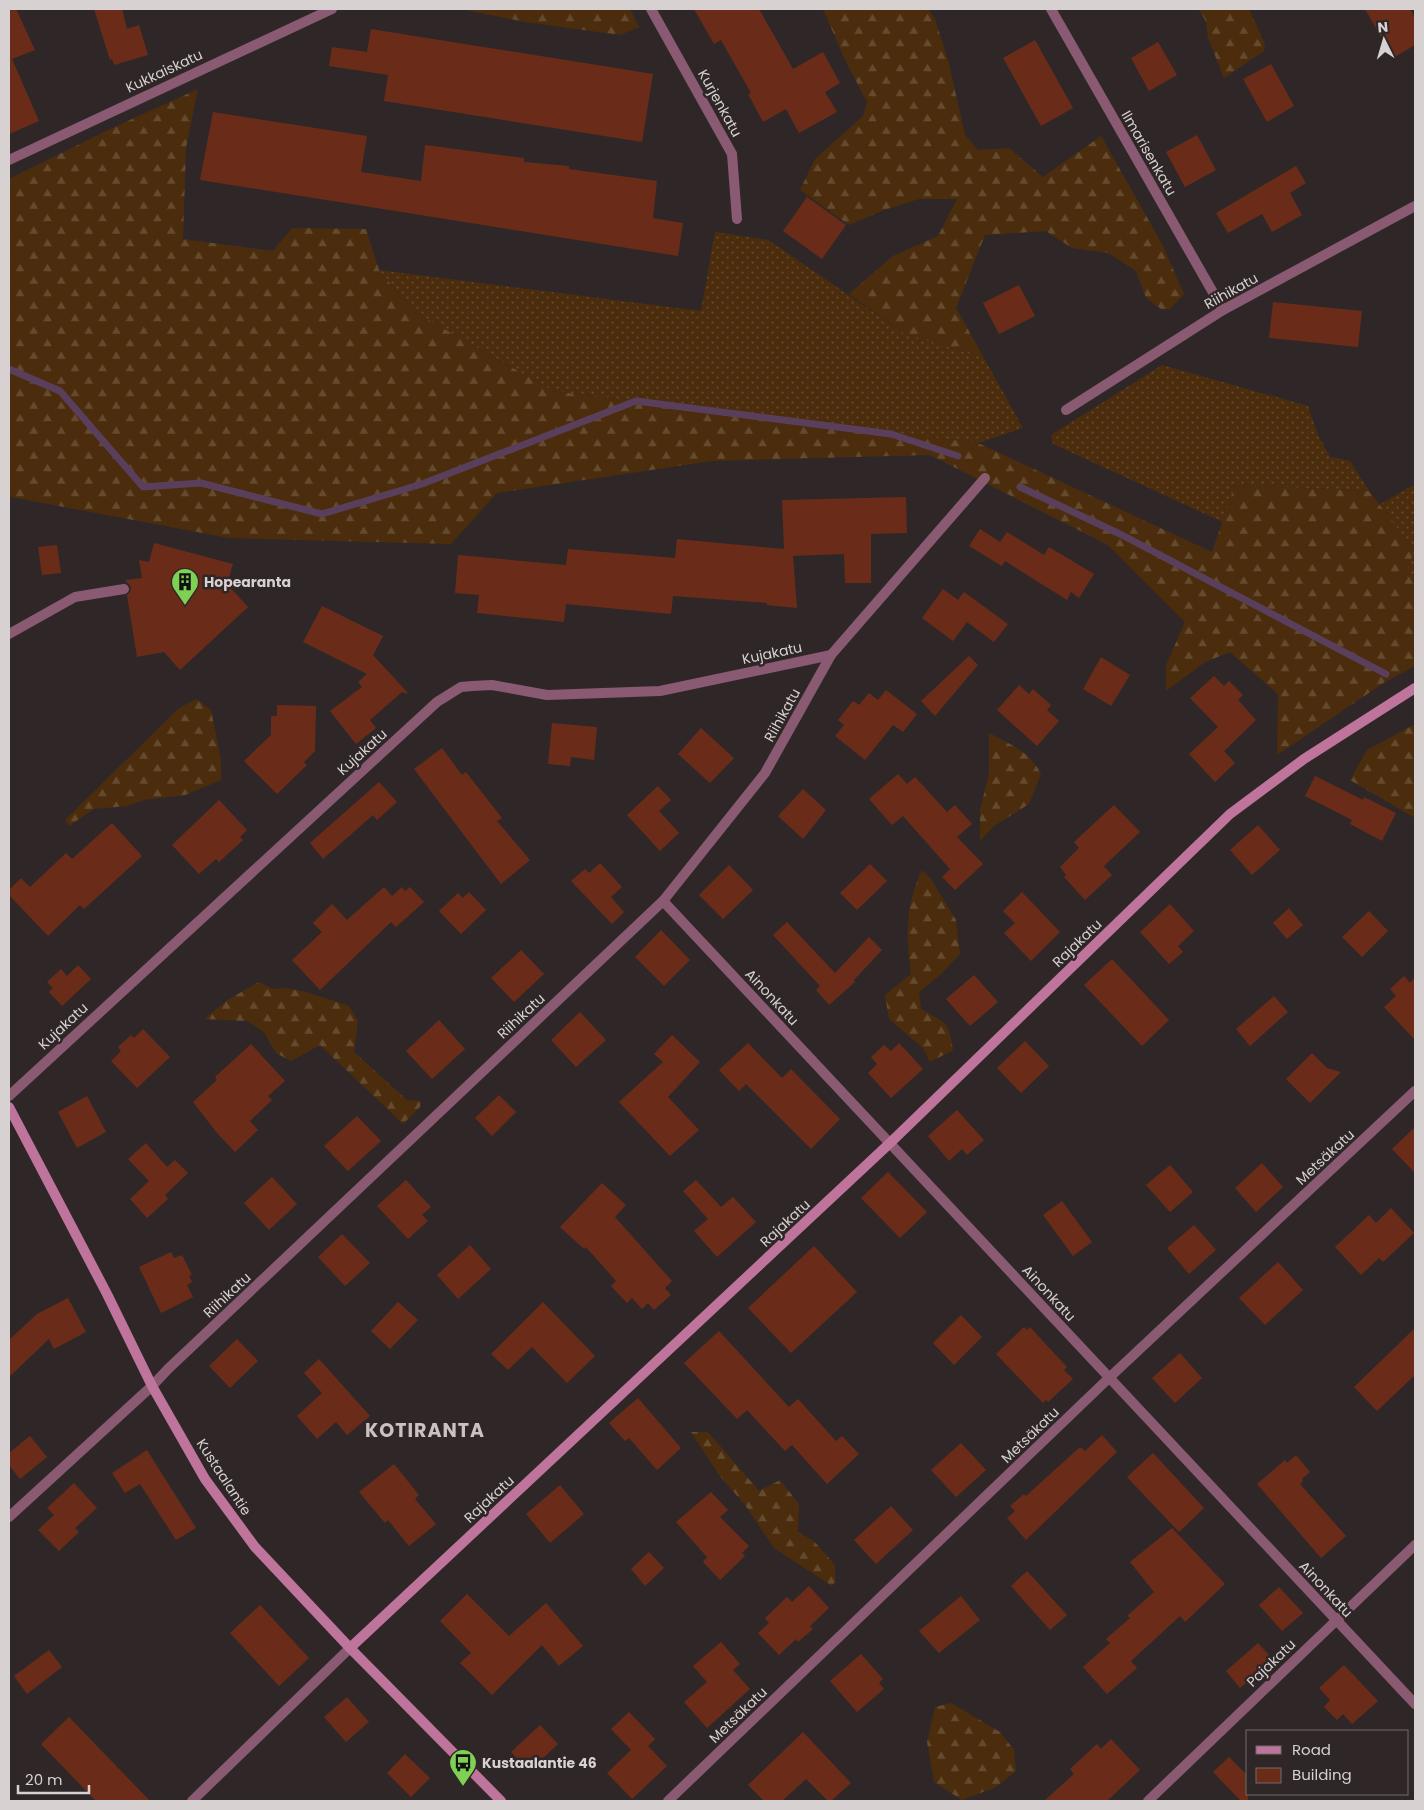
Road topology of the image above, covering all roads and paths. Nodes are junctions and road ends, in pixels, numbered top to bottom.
1 (332, 9) edge
2 (651, 9) edge
3 (1051, 9) edge
4 (9, 160) edge
5 (1415, 206) edge
6 (737, 219) dead end
7 (1223, 310) junction
8 (1066, 410) dead end
9 (985, 478) dead end
10 (124, 589) dead end
11 (9, 634) edge
12 (831, 655) junction
13 (1415, 688) edge
14 (663, 901) junction
15 (1415, 1092) edge
16 (9, 1096) edge
17 (9, 1107) edge
18 (890, 1143) junction
19 (1110, 1377) junction
20 (152, 1386) junction
21 (9, 1517) edge
22 (1415, 1545) edge
23 (1336, 1620) junction
24 (350, 1648) junction
25 (1415, 1704) edge
26 (192, 1801) edge
27 (501, 1801) edge
28 (668, 1801) edge
29 (1148, 1801) edge

1 - 4 street, Kukkaiskatu
2 - 6 street, Kurjenkatu
3 - 7 street, Ilmarisenkatu
5 - 7 street, Riihikatu
7 - 8 street, Riihikatu
9 - 12 street, Riihikatu
10 - 11 street
12 - 14 street, Riihikatu
12 - 16 street, Kujakatu
13 - 18 street, Rajakatu
14 - 18 street, Ainonkatu
14 - 20 street, Riihikatu
15 - 19 street, Metsäkatu
17 - 20 street, Kustaalantie
18 - 19 street, Ainonkatu
18 - 24 street, Rajakatu
19 - 23 street, Ainonkatu
19 - 28 street, Metsäkatu
20 - 21 street, Riihikatu
20 - 24 street, Kustaalantie
22 - 23 street, Pajakatu
23 - 25 street, Ainonkatu
23 - 29 street, Pajakatu
24 - 26 street, Rajakatu
24 - 27 street, Kustaalantie

